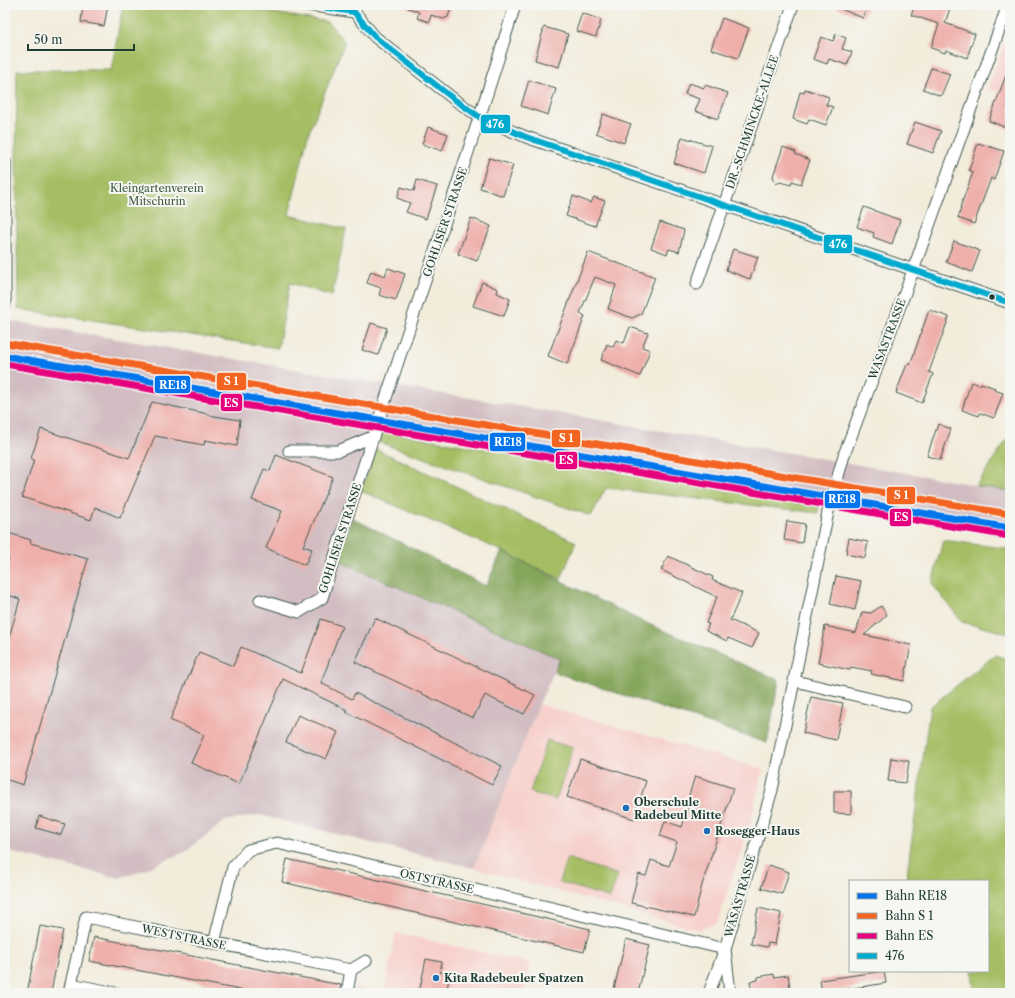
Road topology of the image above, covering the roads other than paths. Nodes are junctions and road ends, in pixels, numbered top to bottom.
1 (308, 5) edge
2 (515, 5) edge
3 (793, 5) edge
4 (1008, 5) edge
5 (351, 9) edge
6 (480, 118) junction
7 (5, 162) edge
8 (724, 204) junction
9 (913, 271) junction
10 (697, 284) dead end
11 (1010, 303) edge
12 (5, 304) edge
13 (372, 438) junction
14 (289, 451) dead end
15 (260, 600) dead end
16 (795, 681) junction
17 (905, 707) dead end
18 (214, 943) junction
19 (725, 949) junction
20 (366, 961) dead end
21 (351, 970) junction
22 (70, 989) edge
23 (115, 993) edge
24 (347, 993) edge
25 (709, 993) edge
26 (730, 993) edge

1 - 5 street
2 - 6 street, GOHLISER STRASSE
3 - 8 street, DR.-SCHMINCKE-ALLEE
4 - 9 street, WASASTRASSE
5 - 6 street
6 - 8 street
6 - 13 street, GOHLISER STRASSE
7 - 12 street
8 - 9 street
8 - 10 street, DR.-SCHMINCKE-ALLEE
9 - 11 street
9 - 16 street, WASASTRASSE
13 - 14 street
13 - 15 street, GOHLISER STRASSE
16 - 17 street
16 - 19 street, WASASTRASSE
18 - 19 street, OSTSTRASSE
18 - 21 street, WESTSTRASSE
18 - 22 street, WESTSTRASSE
19 - 25 street, WASASTRASSE
19 - 26 street
20 - 21 street
21 - 24 street
22 - 23 street, WESTSTRASSE

